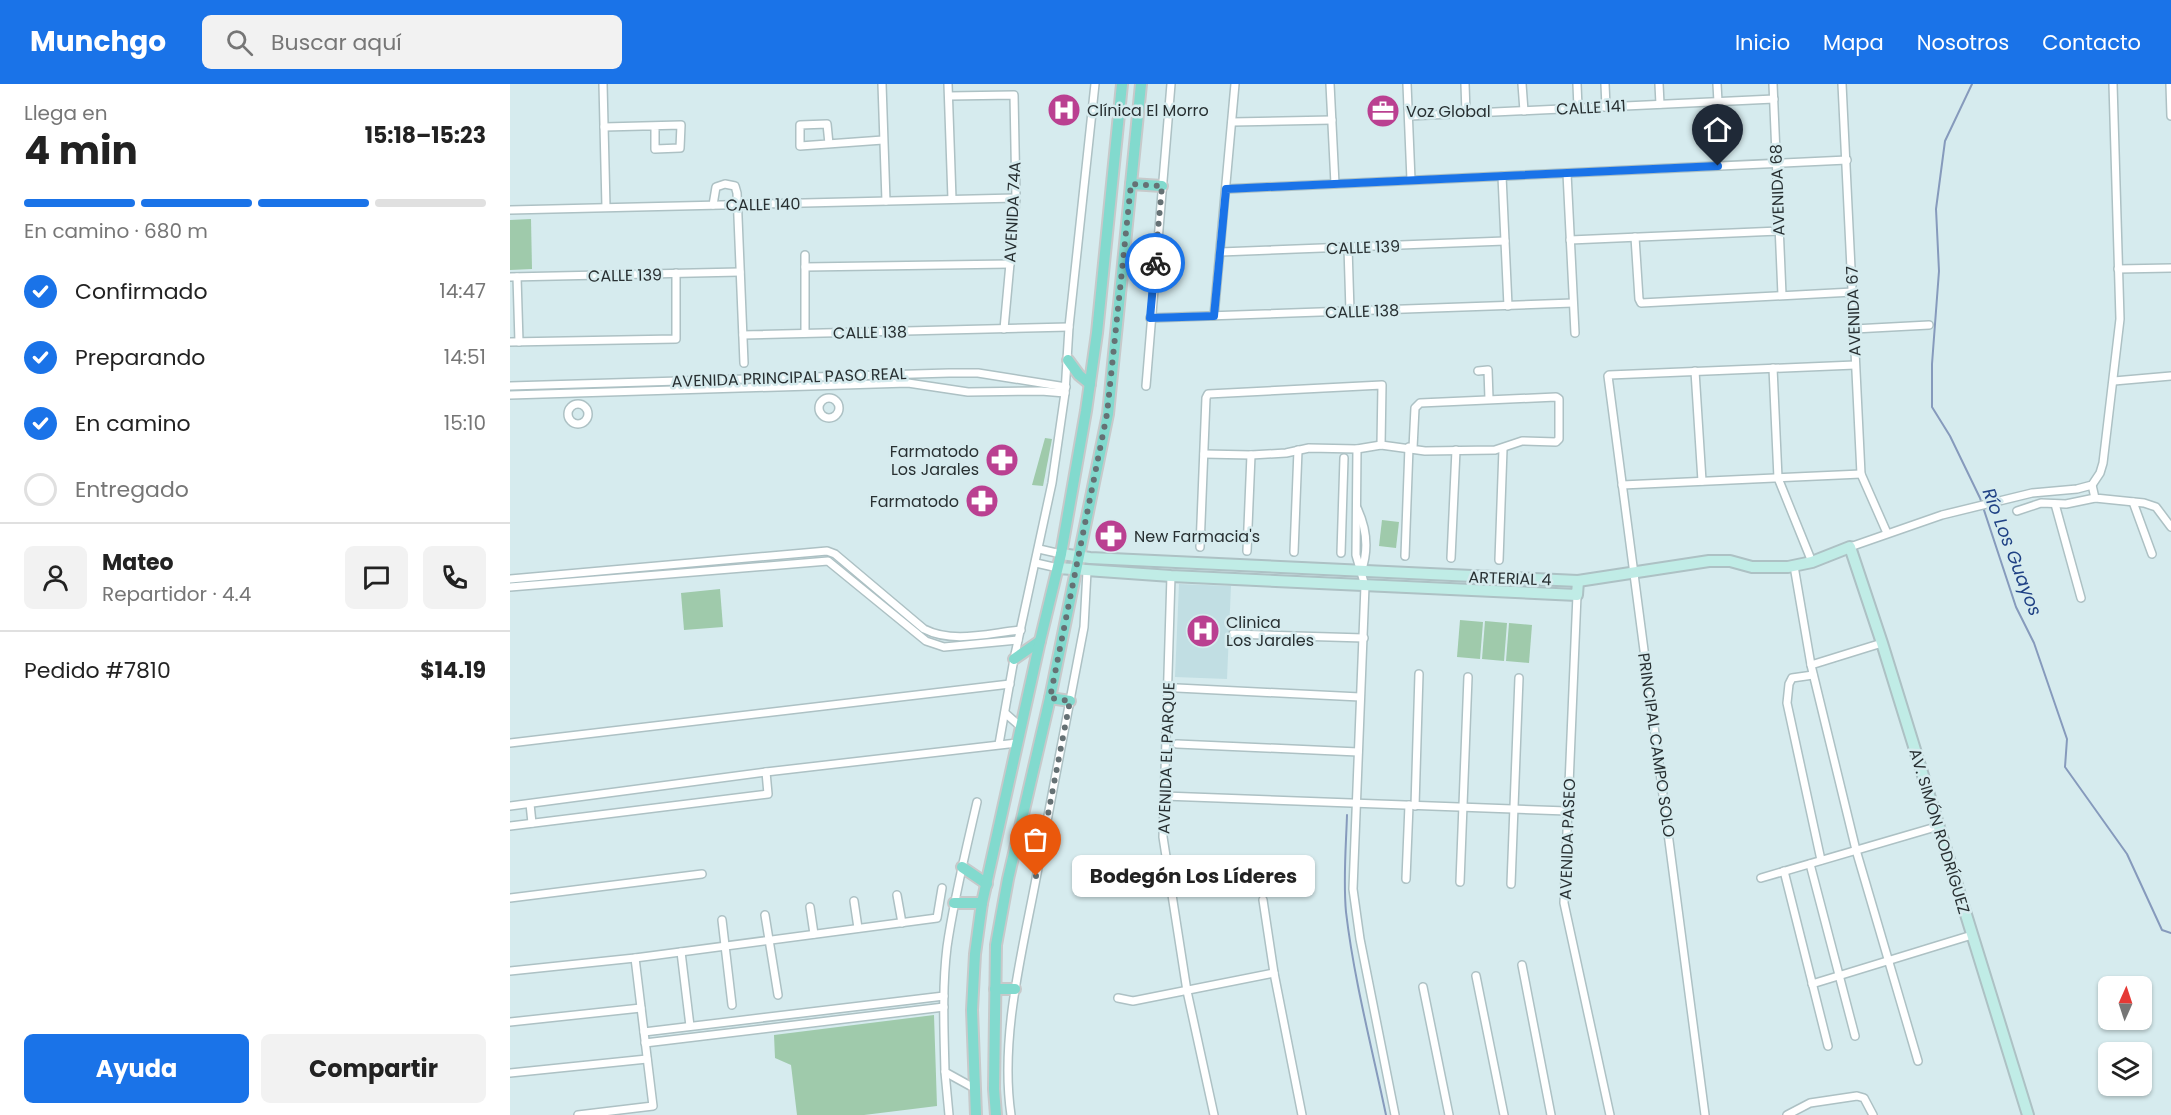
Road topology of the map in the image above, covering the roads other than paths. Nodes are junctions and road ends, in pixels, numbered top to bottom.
1 (603, 84) edge
2 (882, 84) edge
3 (948, 84) edge
4 (1095, 84) edge
5 (1122, 84) edge
6 (1141, 84) edge
7 (1171, 84) edge
8 (1235, 84) edge
9 (1330, 84) edge
10 (1407, 84) edge
11 (1465, 84) edge
12 (1522, 84) edge
13 (1577, 84) edge
14 (1605, 84) edge
15 (1659, 84) edge
16 (1717, 84) edge
17 (1773, 84) edge
18 (1842, 84) edge
19 (2112, 84) edge
20 (2170, 84) edge
21 (949, 96) junction
22 (1774, 99) junction
23 (1718, 102) junction
24 (1660, 104) junction
25 (1606, 107) junction
26 (1578, 108) junction
27 (1524, 111) junction
28 (1466, 113) junction
29 (1409, 116) junction
30 (2171, 116) edge
31 (1332, 120) junction
32 (1232, 122) junction
33 (655, 126) junction
34 (604, 127) junction
35 (883, 140) junction
36 (829, 144) junction
37 (1847, 160) junction
38 (1776, 163) junction
39 (1566, 173) junction
40 (1502, 176) junction
41 (1411, 180) junction
42 (1131, 184) junction
43 (1335, 184) junction
44 (1162, 186) junction
45 (1226, 189) junction
46 (1016, 198) junction
47 (952, 199) junction
48 (886, 201) junction
49 (738, 204) junction
50 (713, 205) junction
51 (606, 207) junction
52 (510, 210) edge
53 (1779, 231) junction
54 (1635, 237) junction
55 (1570, 240) junction
56 (1505, 241) junction
57 (1348, 247) junction
58 (1220, 252) junction
59 (805, 255) dead end
60 (1010, 264) junction
61 (805, 267) junction
62 (2171, 268) edge
63 (2118, 269) junction
64 (740, 272) junction
65 (676, 273) junction
66 (514, 277) edge
67 (1853, 292) junction
68 (1782, 295) junction
69 (1573, 303) junction
70 (1508, 306) junction
71 (1350, 311) junction
72 (1214, 316) junction
73 (1150, 318) junction
74 (1929, 325) dead end
75 (1069, 327) junction
76 (1004, 328) junction
77 (1854, 329) junction
78 (806, 333) junction
79 (1575, 333) dead end
80 (743, 335) junction
81 (510, 342) edge
82 (519, 342) junction
83 (1068, 360) junction
84 (744, 363) dead end
85 (1855, 365) junction
86 (1773, 368) junction
87 (1478, 371) dead end
88 (1695, 371) junction
89 (943, 373) junction
90 (832, 375) junction
91 (2171, 376) edge
92 (2114, 381) junction
93 (581, 383) junction
94 (1090, 384) junction
95 (832, 385) junction
96 (510, 386) edge
97 (1146, 386) dead end
98 (942, 389) junction
99 (1066, 390) junction
100 (581, 393) junction
101 (510, 395) edge
102 (829, 397) dead end
103 (1489, 399) junction
104 (577, 404) dead end
105 (1381, 445) junction
106 (1411, 447) junction
107 (1357, 449) junction
108 (1503, 449) junction
109 (1298, 450) junction
110 (1456, 450) junction
111 (1204, 454) junction
112 (1251, 455) junction
113 (1344, 458) dead end
114 (1861, 474) junction
115 (1778, 478) junction
116 (1702, 481) junction
117 (2092, 484) junction
118 (1622, 485) junction
119 (1343, 487) junction
120 (1356, 488) junction
121 (2095, 498) junction
122 (2133, 502) junction
123 (2055, 504) junction
124 (2017, 511) dead end
125 (2171, 527) edge
126 (1887, 533) junction
127 (1200, 547) dead end
128 (1850, 548) junction
129 (1039, 549) junction
130 (1247, 551) dead end
131 (830, 552) junction
132 (1294, 552) dead end
133 (1341, 553) dead end
134 (1061, 554) junction
135 (2152, 554) dead end
136 (1405, 556) dead end
137 (1079, 557) junction
138 (1451, 558) dead end
139 (1499, 560) dead end
140 (828, 561) junction
141 (699, 562) junction
142 (1172, 562) junction
143 (1812, 562) junction
144 (1036, 563) junction
145 (1794, 566) junction
146 (1058, 567) junction
147 (700, 570) junction
148 (1082, 570) junction
149 (1361, 572) junction
150 (1634, 573) junction
151 (1171, 576) junction
152 (510, 579) edge
153 (1578, 581) junction
154 (1365, 586) junction
155 (510, 587) edge
156 (1577, 595) junction
157 (2081, 598) dead end
158 (1021, 630) junction
159 (1233, 634) dead end
160 (1364, 638) junction
161 (1018, 640) junction
162 (1040, 641) junction
163 (1882, 643) junction
164 (1014, 659) junction
165 (1811, 665) junction
166 (1419, 674) dead end
167 (1813, 675) junction
168 (1468, 677) dead end
169 (1519, 678) dead end
170 (1010, 684) junction
171 (1177, 688) dead end
172 (1360, 697) junction
173 (1050, 698) junction
174 (1070, 701) junction
175 (1005, 713) junction
176 (1021, 727) junction
177 (510, 742) edge
178 (1017, 743) junction
179 (999, 744) junction
180 (1177, 744) dead end
181 (1358, 753) junction
182 (765, 772) junction
183 (1164, 796) junction
184 (976, 802) dead end
185 (1356, 803) junction
186 (530, 804) junction
187 (510, 806) edge
188 (1412, 806) junction
189 (1463, 808) junction
190 (1514, 809) junction
191 (1567, 811) junction
192 (532, 823) junction
193 (510, 826) edge
194 (1939, 826) junction
195 (1856, 850) junction
196 (1821, 860) junction
197 (1810, 864) junction
198 (962, 867) junction
199 (1784, 871) junction
200 (702, 874) dead end
201 (1761, 878) dead end
202 (1406, 879) dead end
203 (1460, 882) dead end
204 (987, 884) junction
205 (1511, 884) dead end
206 (942, 888) dead end
207 (897, 895) dead end
208 (510, 898) edge
209 (1263, 900) dead end
210 (854, 901) dead end
211 (954, 903) junction
212 (982, 903) junction
213 (810, 907) dead end
214 (765, 915) dead end
215 (722, 920) dead end
216 (902, 923) junction
217 (858, 928) junction
218 (814, 934) junction
219 (1972, 935) junction
220 (769, 940) junction
221 (725, 946) junction
222 (681, 952) junction
223 (635, 958) junction
224 (1890, 961) junction
225 (1522, 965) dead end
226 (510, 971) edge
227 (1274, 973) junction
228 (1839, 975) junction
229 (1476, 976) dead end
230 (1812, 984) junction
231 (1423, 987) dead end
232 (995, 988) junction
233 (1015, 989) junction
234 (1187, 991) junction
235 (778, 995) dead end
236 (944, 996) junction
237 (1118, 998) dead end
238 (732, 1005) dead end
239 (944, 1007) junction
240 (641, 1008) junction
241 (778, 1016) junction
242 (510, 1022) edge
243 (690, 1026) junction
244 (779, 1026) junction
245 (644, 1032) junction
246 (1855, 1036) dead end
247 (645, 1043) junction
248 (1828, 1046) dead end
249 (647, 1059) junction
250 (1918, 1061) dead end
251 (945, 1072) junction
252 (510, 1073) edge
253 (974, 1089) junction
254 (578, 1115) edge
255 (950, 1115) edge
256 (976, 1115) edge
257 (996, 1115) edge
258 (1011, 1115) edge
259 (1214, 1115) edge
260 (1302, 1115) edge
261 (1395, 1115) edge
262 (1449, 1115) edge
263 (1504, 1115) edge
264 (1551, 1115) edge
265 (1610, 1115) edge
266 (1705, 1115) edge
267 (1787, 1115) edge
268 (1873, 1115) edge
269 (2028, 1115) edge

1 - 34 street
2 - 35 street
3 - 21 street
4 - 75 street
5 - 94 main road
6 - 42 main road
7 - 44 street
8 - 32 street
9 - 31 street
10 - 29 street
11 - 28 street
12 - 27 street
13 - 26 street
14 - 25 street
15 - 24 street
16 - 23 street
17 - 22 street, AVENIDA 68
18 - 37 street, AVENIDA 67
19 - 63 street
20 - 30 street
21 - 46 street, AVENIDA 74A
21 - 47 street
22 - 23 street, CALLE 141
22 - 38 street, AVENIDA 68
23 - 24 street, CALLE 141
24 - 25 street, CALLE 141
25 - 26 street, CALLE 141
26 - 27 street, CALLE 141
27 - 28 street, CALLE 141
28 - 29 street, CALLE 141
29 - 41 street
31 - 32 street
31 - 43 street
32 - 45 street
33 - 33 street
33 - 34 street
34 - 51 street
35 - 36 street
35 - 48 street
36 - 36 street
37 - 38 street
37 - 67 street, AVENIDA 67
38 - 39 street
38 - 53 street, AVENIDA 68
39 - 40 street
39 - 55 street
40 - 41 street
40 - 56 street
41 - 43 street
42 - 44 main road
42 - 137 main road
43 - 45 street
44 - 73 street
45 - 58 street
46 - 47 street, CALLE 140
46 - 60 street, AVENIDA 74A
47 - 48 street, CALLE 140
48 - 49 street, CALLE 140
49 - 50 street, CALLE 140
49 - 50 street
49 - 64 street
50 - 51 street, CALLE 140
51 - 52 street, CALLE 140
53 - 54 street
53 - 68 street, AVENIDA 68
54 - 55 street
54 - 68 street
55 - 69 street
56 - 57 street, CALLE 139
56 - 70 street
57 - 58 street, CALLE 139
57 - 71 street
58 - 72 street
59 - 61 street
60 - 61 street
60 - 76 street, AVENIDA 74A
61 - 78 street
62 - 63 street
63 - 92 street
64 - 65 street, CALLE 139
64 - 80 street
65 - 66 street, CALLE 139
65 - 82 street
66 - 82 street
67 - 68 street
67 - 77 street, AVENIDA 67
69 - 70 street, CALLE 138
69 - 79 street
70 - 71 street, CALLE 138
71 - 72 street, CALLE 138
72 - 73 street, CALLE 138
73 - 97 street
74 - 77 street
75 - 76 street, CALLE 138
75 - 83 street
76 - 78 street, CALLE 138
77 - 85 street, AVENIDA 67
78 - 80 street, CALLE 138
80 - 84 street
81 - 82 street
83 - 94 main road
83 - 99 street
85 - 86 street
85 - 114 street, AVENIDA 67
86 - 88 street
86 - 115 street
87 - 103 street
88 - 116 street
88 - 118 street, PRINCIPAL CAMPO SOLO
89 - 90 street, AVENIDA PRINCIPAL PASO REAL
89 - 98 street
89 - 99 street, AVENIDA PRINCIPAL PASO REAL
90 - 93 street, AVENIDA PRINCIPAL PASO REAL
90 - 95 street
91 - 92 street
92 - 117 street
93 - 96 street, AVENIDA PRINCIPAL PASO REAL
93 - 100 street
94 - 134 main road
95 - 98 street, AVENIDA PRINCIPAL PASO REAL
95 - 100 street, AVENIDA PRINCIPAL PASO REAL
95 - 102 street
98 - 99 street, AVENIDA PRINCIPAL PASO REAL
99 - 129 street
100 - 101 street, AVENIDA PRINCIPAL PASO REAL
100 - 104 street
103 - 106 street
103 - 108 street
105 - 106 street
105 - 107 street
105 - 111 street
106 - 110 street
106 - 136 street
107 - 109 street
107 - 120 street
108 - 110 street
108 - 139 street
109 - 112 street
109 - 132 street
110 - 138 street
111 - 112 street
111 - 127 street
112 - 130 street
113 - 119 street
114 - 115 street
114 - 126 street, AVENIDA 67
115 - 116 street
115 - 143 street
116 - 118 street
117 - 121 street
117 - 126 street, ARTERIAL 4
118 - 150 street, PRINCIPAL CAMPO SOLO
119 - 120 street
119 - 133 street
120 - 149 street
121 - 122 street
121 - 123 street
122 - 125 street
122 - 135 street
123 - 124 street
123 - 157 street
126 - 128 street, ARTERIAL 4
128 - 143 street, ARTERIAL 4
128 - 163 street, AV. SIMÓN RODRÍGUEZ
129 - 134 street, ARTERIAL 4
129 - 144 street
131 - 140 street
131 - 141 street
131 - 158 street
134 - 137 street, ARTERIAL 4
134 - 146 main road
137 - 142 street, ARTERIAL 4
137 - 148 main road
140 - 147 street
140 - 161 street
141 - 147 street
141 - 152 street
142 - 149 street, ARTERIAL 4
142 - 151 street
143 - 145 street, ARTERIAL 4
144 - 146 street, ARTERIAL 4
144 - 158 street
145 - 150 street, ARTERIAL 4
145 - 165 street
146 - 148 street, ARTERIAL 4
146 - 162 main road
147 - 155 street
148 - 151 street, ARTERIAL 4
148 - 173 main road
148 - 174 street
149 - 153 street, ARTERIAL 4
149 - 154 street
150 - 153 street, ARTERIAL 4
150 - 266 street, PRINCIPAL CAMPO SOLO
151 - 154 street, ARTERIAL 4
151 - 183 street, AVENIDA EL PARQUE
153 - 156 street
154 - 156 street, ARTERIAL 4
154 - 160 street
156 - 191 street, AVENIDA PASEO
158 - 161 street
159 - 160 street
160 - 172 street
161 - 164 street
162 - 164 main road
162 - 176 main road
163 - 165 street
163 - 194 street, AV. SIMÓN RODRÍGUEZ
164 - 170 street
165 - 167 street
166 - 188 street
167 - 195 street
167 - 196 street
168 - 189 street
169 - 190 street
170 - 175 street
170 - 177 street
171 - 172 street
172 - 181 street
173 - 174 main road
173 - 232 main road
174 - 233 street
175 - 176 street
175 - 179 street
176 - 178 main road
178 - 179 street
178 - 204 main road
179 - 182 street
180 - 181 street
181 - 185 street
182 - 186 street
182 - 192 street
183 - 185 street
183 - 234 street, AVENIDA EL PARQUE
184 - 198 street
185 - 188 street
185 - 261 street
186 - 187 street
186 - 192 street
188 - 189 street
188 - 202 street
189 - 190 street
189 - 203 street
190 - 191 street
190 - 205 street
191 - 265 street, AVENIDA PASEO
192 - 193 street
194 - 195 street
194 - 219 street, AV. SIMÓN RODRÍGUEZ
195 - 196 street
195 - 224 street
196 - 197 street
197 - 199 street
197 - 228 street
198 - 204 main road
198 - 211 street
199 - 201 street
199 - 230 street
200 - 208 street
204 - 212 main road
206 - 216 street
207 - 216 street
209 - 227 street
210 - 217 street
211 - 212 main road
211 - 236 street
212 - 253 main road
213 - 218 street
214 - 220 street
215 - 221 street
216 - 217 street
217 - 218 street
218 - 220 street
219 - 224 street
219 - 269 street, AV. SIMÓN RODRÍGUEZ
220 - 221 street
220 - 235 street
221 - 222 street
221 - 238 street
222 - 223 street
222 - 243 street
223 - 226 street
223 - 240 street
224 - 228 street
224 - 250 street
225 - 264 street
227 - 234 street
227 - 260 street
228 - 230 street
228 - 246 street
229 - 263 street
230 - 248 street
231 - 262 street
232 - 233 main road
232 - 257 main road
233 - 258 street
234 - 237 street
234 - 259 street, AVENIDA EL PARQUE
236 - 239 street
236 - 241 street
239 - 244 street
239 - 251 street
240 - 242 street
240 - 245 street
241 - 243 street
241 - 244 street
243 - 245 street
244 - 247 street
245 - 247 street
247 - 249 street
249 - 252 street
249 - 254 street
251 - 253 street
251 - 255 street
253 - 256 main road
267 - 268 street

